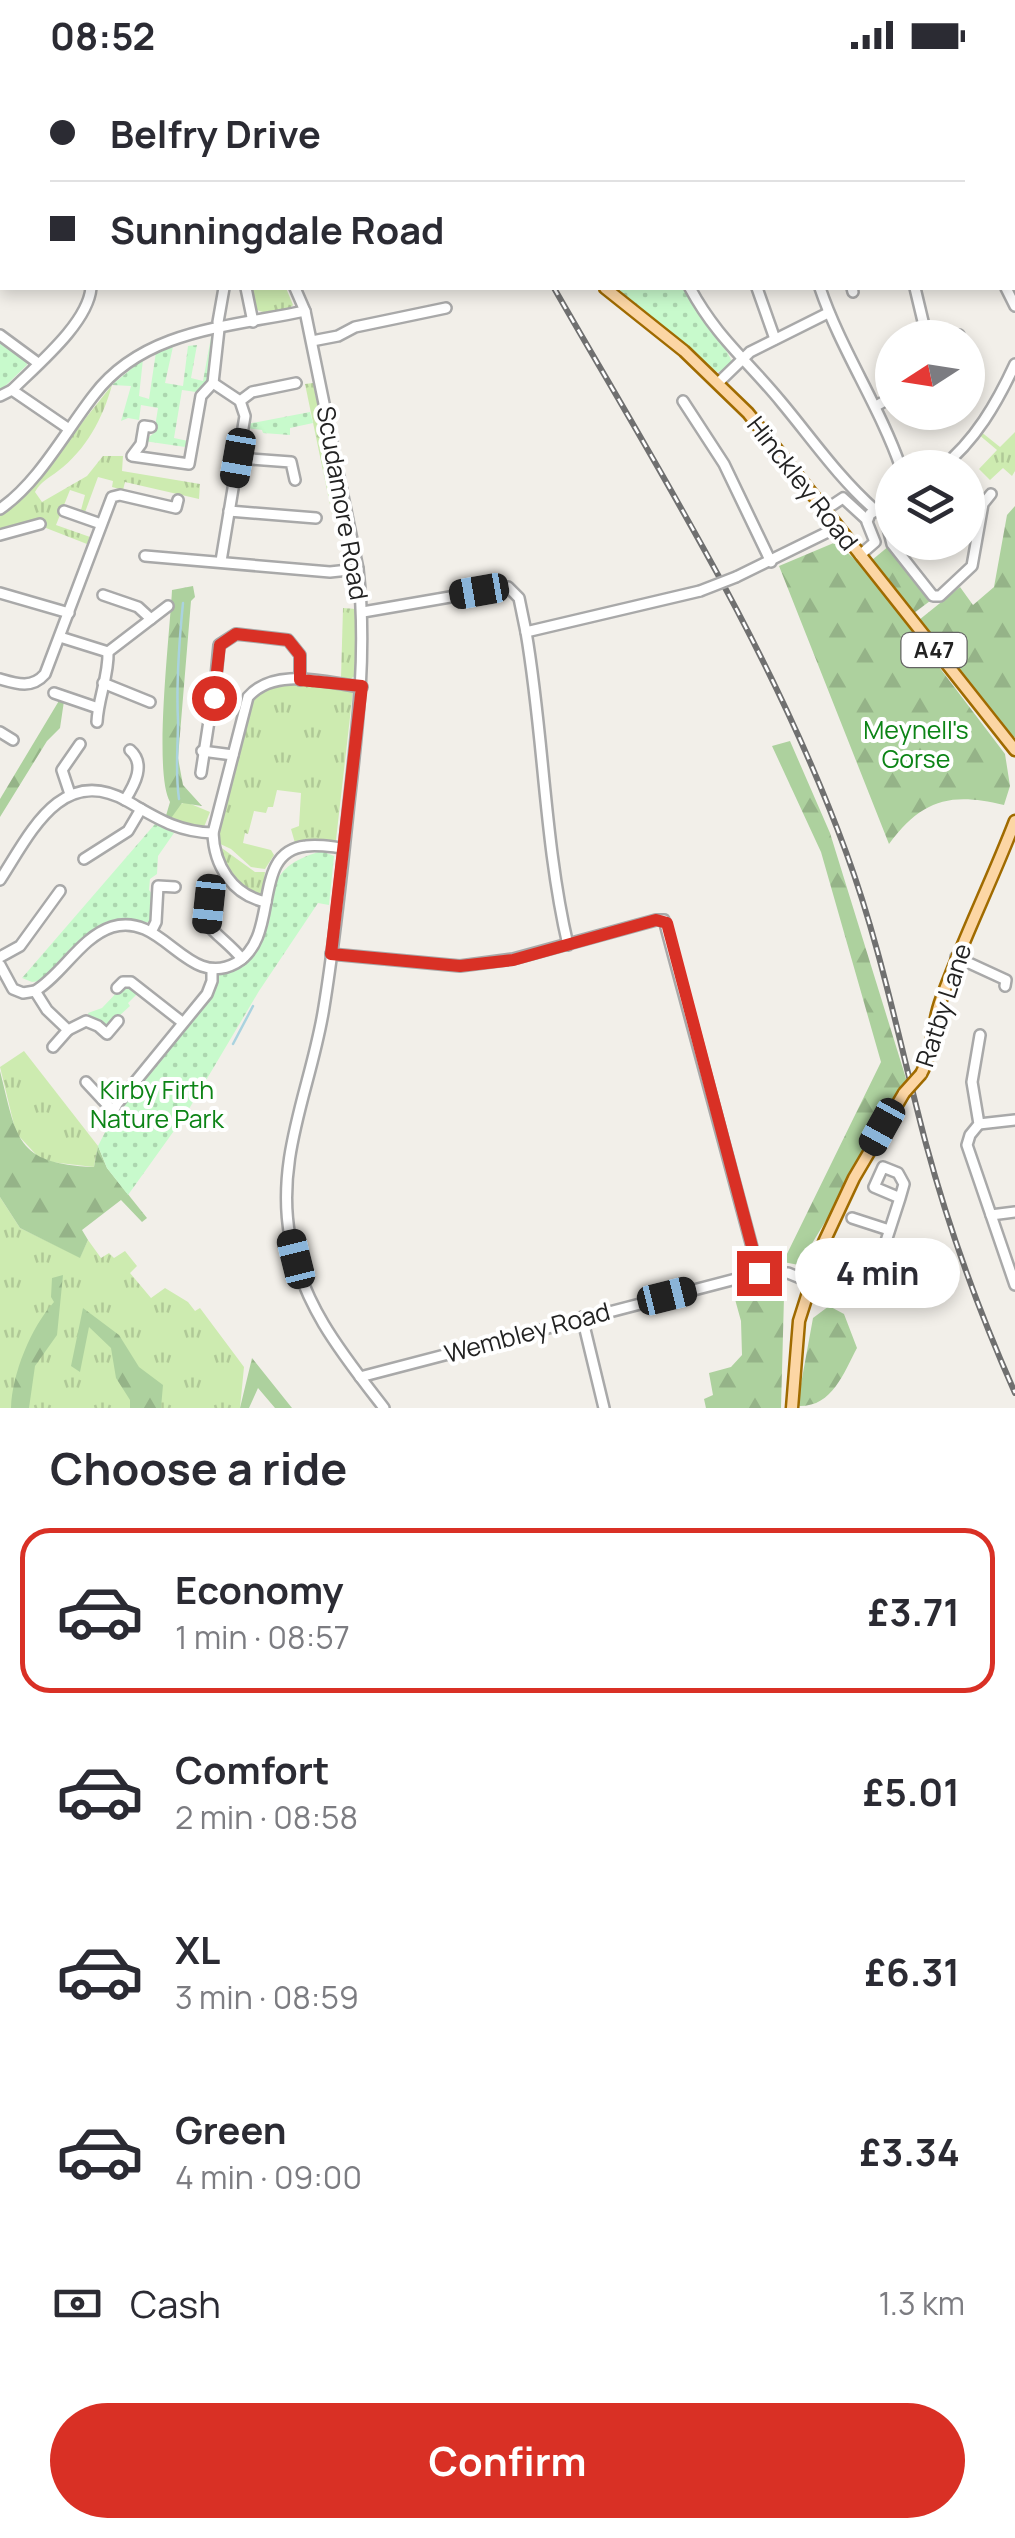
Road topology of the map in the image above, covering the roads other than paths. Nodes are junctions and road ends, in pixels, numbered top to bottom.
1 (91, 290) edge
2 (224, 290) edge
3 (246, 290) edge
4 (296, 290) edge
5 (607, 290) edge
6 (691, 290) edge
7 (758, 290) edge
8 (821, 290) edge
9 (916, 290) edge
10 (446, 308) dead end
11 (305, 311) junction
12 (828, 312) junction
13 (923, 320) edge
14 (253, 322) junction
15 (218, 325) junction
16 (0, 335) edge
17 (775, 338) junction
18 (312, 341) junction
19 (741, 359) junction
20 (38, 363) junction
21 (1015, 364) edge
22 (213, 383) junction
23 (296, 383) dead end
24 (718, 383) junction
25 (12, 390) junction
26 (0, 396) edge
27 (240, 401) junction
28 (683, 402) dead end
29 (875, 404) edge
30 (151, 427) dead end
31 (69, 429) junction
32 (289, 448) dead end
33 (958, 450) edge
34 (238, 458) junction
35 (291, 462) junction
36 (295, 480) dead end
37 (991, 494) dead end
38 (875, 502) edge
39 (985, 502) edge
40 (177, 504) dead end
41 (0, 509) edge
42 (825, 510) junction
43 (64, 511) dead end
44 (229, 511) junction
45 (875, 513) edge
46 (316, 518) dead end
47 (867, 520) junction
48 (40, 524) dead end
49 (101, 524) junction
50 (838, 527) junction
51 (0, 535) edge
52 (860, 555) junction
53 (145, 556) dead end
54 (905, 560) edge
55 (972, 560) edge
56 (221, 561) junction
57 (771, 562) junction
58 (358, 569) junction
59 (0, 593) edge
60 (104, 594) dead end
61 (168, 606) dead end
62 (69, 612) junction
63 (362, 612) junction
64 (151, 618) junction
65 (526, 632) junction
66 (60, 637) junction
67 (108, 652) junction
68 (0, 678) edge
69 (300, 680) junction
70 (104, 683) junction
71 (362, 686) junction
72 (54, 693) dead end
73 (216, 695) dead end
74 (145, 703) dead end
75 (98, 708) junction
76 (209, 721) dead end
77 (97, 722) dead end
78 (0, 732) edge
79 (13, 740) dead end
80 (80, 744) dead end
81 (1013, 746) edge
82 (130, 750) dead end
83 (202, 752) junction
84 (233, 755) junction
85 (201, 772) dead end
86 (70, 794) junction
87 (125, 800) junction
88 (141, 810) junction
89 (1015, 821) edge
90 (212, 833) junction
91 (344, 848) junction
92 (90, 859) dead end
93 (0, 880) edge
94 (175, 887) dead end
95 (60, 891) dead end
96 (266, 902) junction
97 (209, 904) dead end
98 (152, 930) junction
99 (568, 945) junction
100 (331, 954) junction
101 (0, 957) edge
102 (956, 957) junction
103 (242, 958) junction
104 (0, 965) edge
105 (212, 969) junction
106 (1005, 986) dead end
107 (117, 988) dead end
108 (35, 992) junction
109 (118, 1021) dead end
110 (182, 1022) junction
111 (68, 1030) junction
112 (980, 1036) dead end
113 (52, 1048) dead end
114 (86, 1082) dead end
115 (1015, 1120) edge
116 (979, 1124) junction
117 (900, 1198) dead end
118 (1015, 1212) edge
119 (991, 1215) junction
120 (852, 1218) dead end
121 (889, 1230) junction
122 (845, 1246) dead end
123 (880, 1258) junction
124 (759, 1273) junction
125 (810, 1282) junction
126 (1015, 1285) edge
127 (866, 1300) dead end
128 (582, 1318) junction
129 (360, 1377) junction
130 (384, 1408) edge
131 (604, 1408) edge
132 (792, 1408) edge

1 - 20 street
2 - 15 street
3 - 14 street
4 - 11 street, Scudamore Road
5 - 24 main road, Hinckley Road / A47
6 - 19 street
7 - 17 street
8 - 12 street
9 - 13 street
10 - 18 street
11 - 14 street
11 - 18 street, Scudamore Road
12 - 17 street
12 - 29 street
14 - 15 street
15 - 22 street
15 - 31 street
16 - 20 street
17 - 19 street
18 - 58 street, Scudamore Road
19 - 24 street
19 - 38 street
20 - 25 street
21 - 33 street
22 - 27 street
22 - 30 street
23 - 27 street
24 - 42 main road, Hinckley Road / A47
25 - 26 street
25 - 31 street
27 - 34 street
28 - 57 street
31 - 41 street
32 - 35 street
34 - 35 street
34 - 44 street
35 - 36 street
37 - 39 street
40 - 49 street
42 - 47 street
42 - 50 main road, Hinckley Road / A47
43 - 49 street
44 - 46 street
44 - 56 street
45 - 47 street
47 - 52 street
48 - 51 street
49 - 62 street
50 - 52 main road, Hinckley Road / A47
50 - 57 street
52 - 81 main road, Hinckley Road / A47
53 - 56 street
54 - 55 street
56 - 58 street
57 - 65 street, bridge
58 - 63 street, Scudamore Road
59 - 62 street
60 - 64 street
61 - 64 street
62 - 66 street
63 - 65 street
63 - 71 street, Scudamore Road
64 - 67 street
65 - 99 street
66 - 67 street
66 - 68 street
67 - 70 street
69 - 71 street
69 - 73 street
69 - 84 street
70 - 74 street
70 - 75 street
71 - 91 street, Scudamore Road
72 - 75 street
75 - 77 street
76 - 83 street
78 - 79 street
80 - 86 street
82 - 87 street
83 - 84 street
83 - 85 street
84 - 90 street
86 - 87 street
86 - 93 street
87 - 88 street
88 - 90 street
88 - 92 street
89 - 102 main road, Ratby Lane
90 - 96 street
91 - 96 street
91 - 100 street, Scudamore Road
94 - 98 street
95 - 101 street
96 - 103 street
97 - 103 street
98 - 105 street
98 - 108 street
99 - 100 street
99 - 124 street
100 - 129 street, Scudamore Road
102 - 106 street
102 - 125 main road, Ratby Lane, bridge
103 - 105 street
104 - 108 street
105 - 110 street
107 - 110 street
108 - 111 street
109 - 111 street
110 - 114 street
111 - 113 street
112 - 116 street
115 - 116 street
116 - 119 street
117 - 121 street
118 - 119 street
119 - 126 street
120 - 121 street
121 - 123 street
122 - 123 street
123 - 127 street
124 - 125 street, Wembley Road
124 - 128 street, Wembley Road
125 - 132 main road, Ratby Lane
128 - 129 street, Wembley Road
128 - 131 street
129 - 130 street, Scudamore Road

